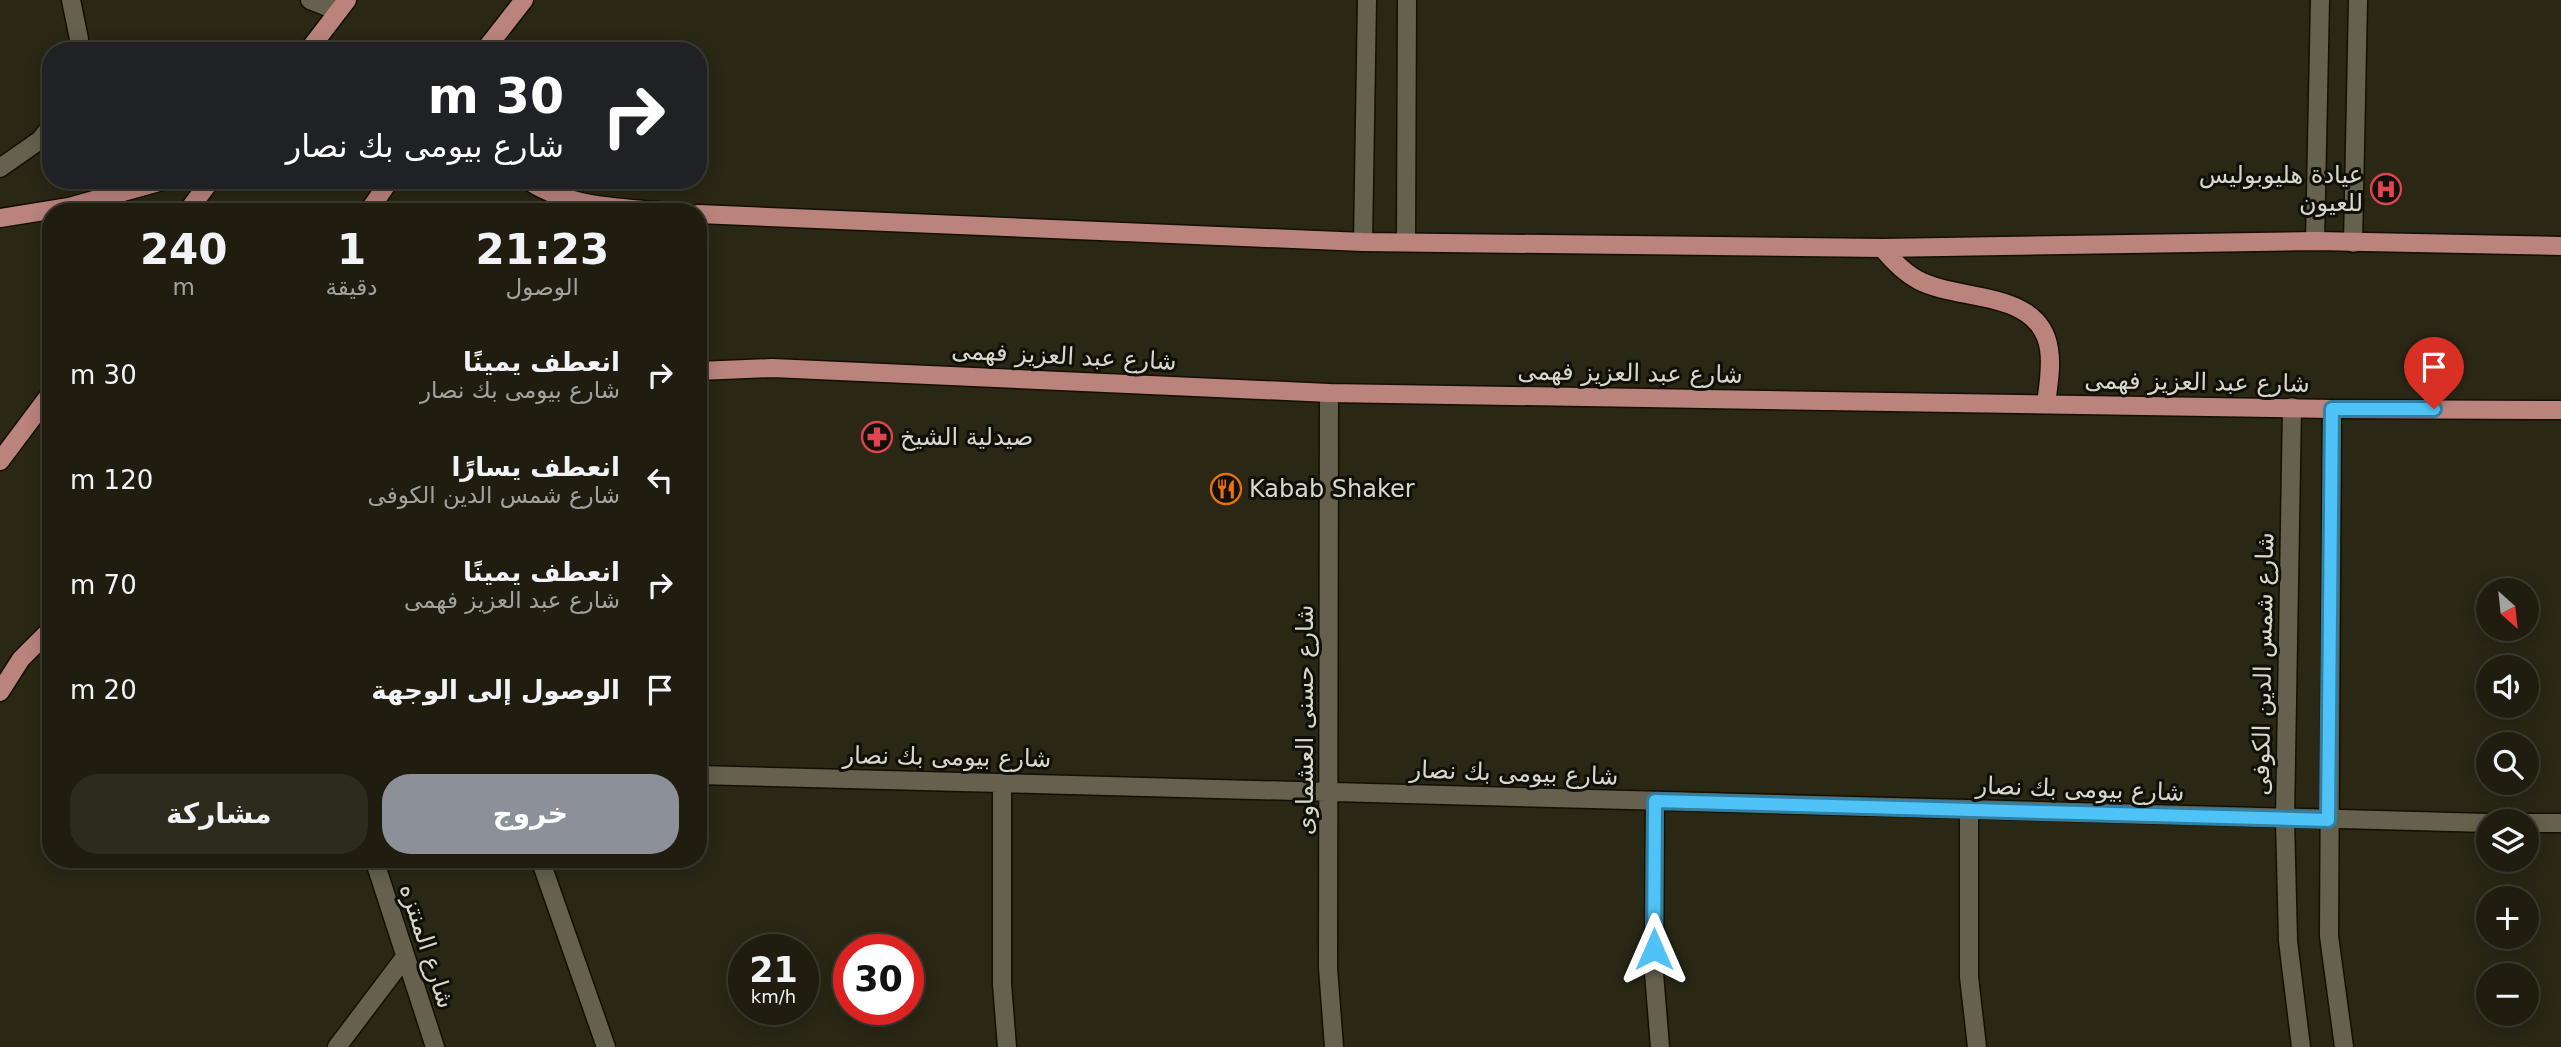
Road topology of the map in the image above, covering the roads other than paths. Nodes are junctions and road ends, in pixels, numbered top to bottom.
1 (71, 0) edge
2 (310, 0) edge
3 (524, 0) edge
4 (1367, 0) edge
5 (1406, 0) edge
6 (2320, 0) edge
7 (2358, 0) edge
8 (342, 6) edge
9 (79, 42) edge
10 (315, 42) edge
11 (491, 42) edge
12 (42, 137) edge
13 (0, 168) edge
14 (134, 189) edge
15 (541, 189) edge
16 (83, 203) edge
17 (578, 203) edge
18 (42, 211) edge
19 (707, 214) edge
20 (0, 218) edge
21 (2315, 241) junction
22 (1363, 242) junction
23 (1406, 242) junction
24 (2353, 243) junction
25 (2561, 246) edge
26 (1882, 247) junction
27 (707, 370) edge
28 (1329, 393) junction
29 (2046, 404) junction
30 (42, 405) edge
31 (2292, 407) junction
32 (2332, 409) junction
33 (2561, 410) edge
34 (0, 461) edge
35 (42, 638) edge
36 (42, 642) edge
37 (21, 659) junction
38 (0, 692) edge
39 (707, 775) edge
40 (1002, 783) junction
41 (1329, 792) junction
42 (1655, 801) junction
43 (1969, 810) junction
44 (2285, 819) junction
45 (2328, 820) junction
46 (2476, 822) edge
47 (2539, 823) edge
48 (2561, 824) edge
49 (377, 868) edge
50 (543, 868) edge
51 (405, 957) junction
52 (337, 1047) edge
53 (435, 1047) edge
54 (606, 1047) edge
55 (1007, 1047) edge
56 (1334, 1047) edge
57 (1660, 1047) edge
58 (1977, 1047) edge
59 (2301, 1047) edge
60 (2344, 1047) edge

1 - 9 street
2 - 8 street
3 - 11 main road
4 - 22 street
5 - 23 street
6 - 21 street
7 - 24 street
8 - 10 main road
12 - 13 street
14 - 16 main road
15 - 17 main road
18 - 20 main road
19 - 22 main road
21 - 24 main road
21 - 26 main road
22 - 23 main road
23 - 26 main road
24 - 25 main road
26 - 29 main road
27 - 28 main road, شارع عبد العزيز فهمى
28 - 29 main road, شارع عبد العزيز فهمى
28 - 41 street, شارع حسنى العشماوى
29 - 31 main road, شارع عبد العزيز فهمى
30 - 34 main road
31 - 32 main road, شارع عبد العزيز فهمى
31 - 44 street, شارع شمس الدين الكوفى
32 - 33 main road, شارع عبد العزيز فهمى
32 - 45 street
35 - 37 main road
36 - 37 street
37 - 38 main road
39 - 40 street, شارع بيومى بك نصار
40 - 41 street, شارع بيومى بك نصار
40 - 55 street
41 - 42 street, شارع بيومى بك نصار
41 - 56 street, شارع حسنى العشماوى
42 - 43 street, شارع بيومى بك نصار
42 - 57 street
43 - 44 street, شارع بيومى بك نصار
43 - 58 street
44 - 45 street, شارع بيومى بك نصار
44 - 59 street, شارع شمس الدين الكوفى
45 - 46 street, شارع بيومى بك نصار
45 - 60 street
47 - 48 street
49 - 51 street, شارع المنتزه
50 - 54 street
51 - 52 street
51 - 53 street, شارع المنتزه

